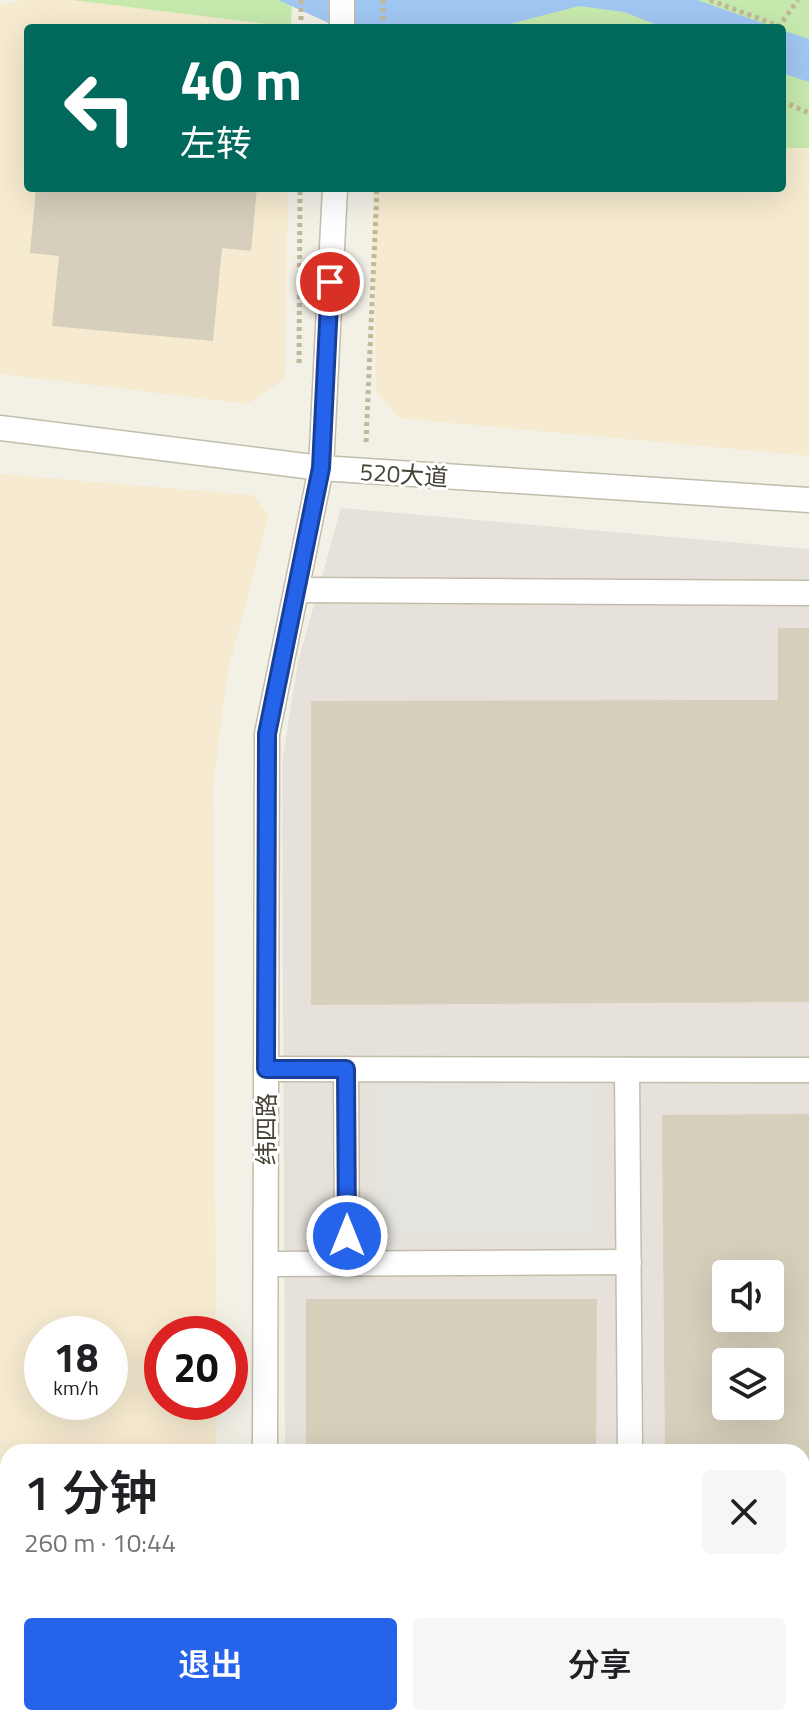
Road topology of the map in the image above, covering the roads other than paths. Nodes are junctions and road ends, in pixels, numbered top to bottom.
1 (342, 0) edge
2 (342, 24) edge
3 (335, 192) edge
4 (0, 428) edge
5 (321, 468) junction
6 (809, 500) edge
7 (297, 590) junction
8 (809, 593) edge
9 (266, 1069) junction
10 (346, 1069) junction
11 (627, 1070) junction
12 (809, 1070) edge
13 (629, 1262) junction
14 (347, 1263) junction
15 (266, 1264) junction
16 (265, 1444) edge
17 (630, 1444) edge

1 - 2 street
3 - 5 street, 纬四路
4 - 5 street, 520大道
5 - 6 street, 520大道
5 - 7 street, 纬四路
7 - 8 street
7 - 9 street, 纬四路
9 - 10 street
9 - 15 street, 纬四路
10 - 11 street
10 - 14 street
11 - 12 street
11 - 13 street
13 - 14 street
13 - 17 street
14 - 15 street
15 - 16 street, 纬四路

